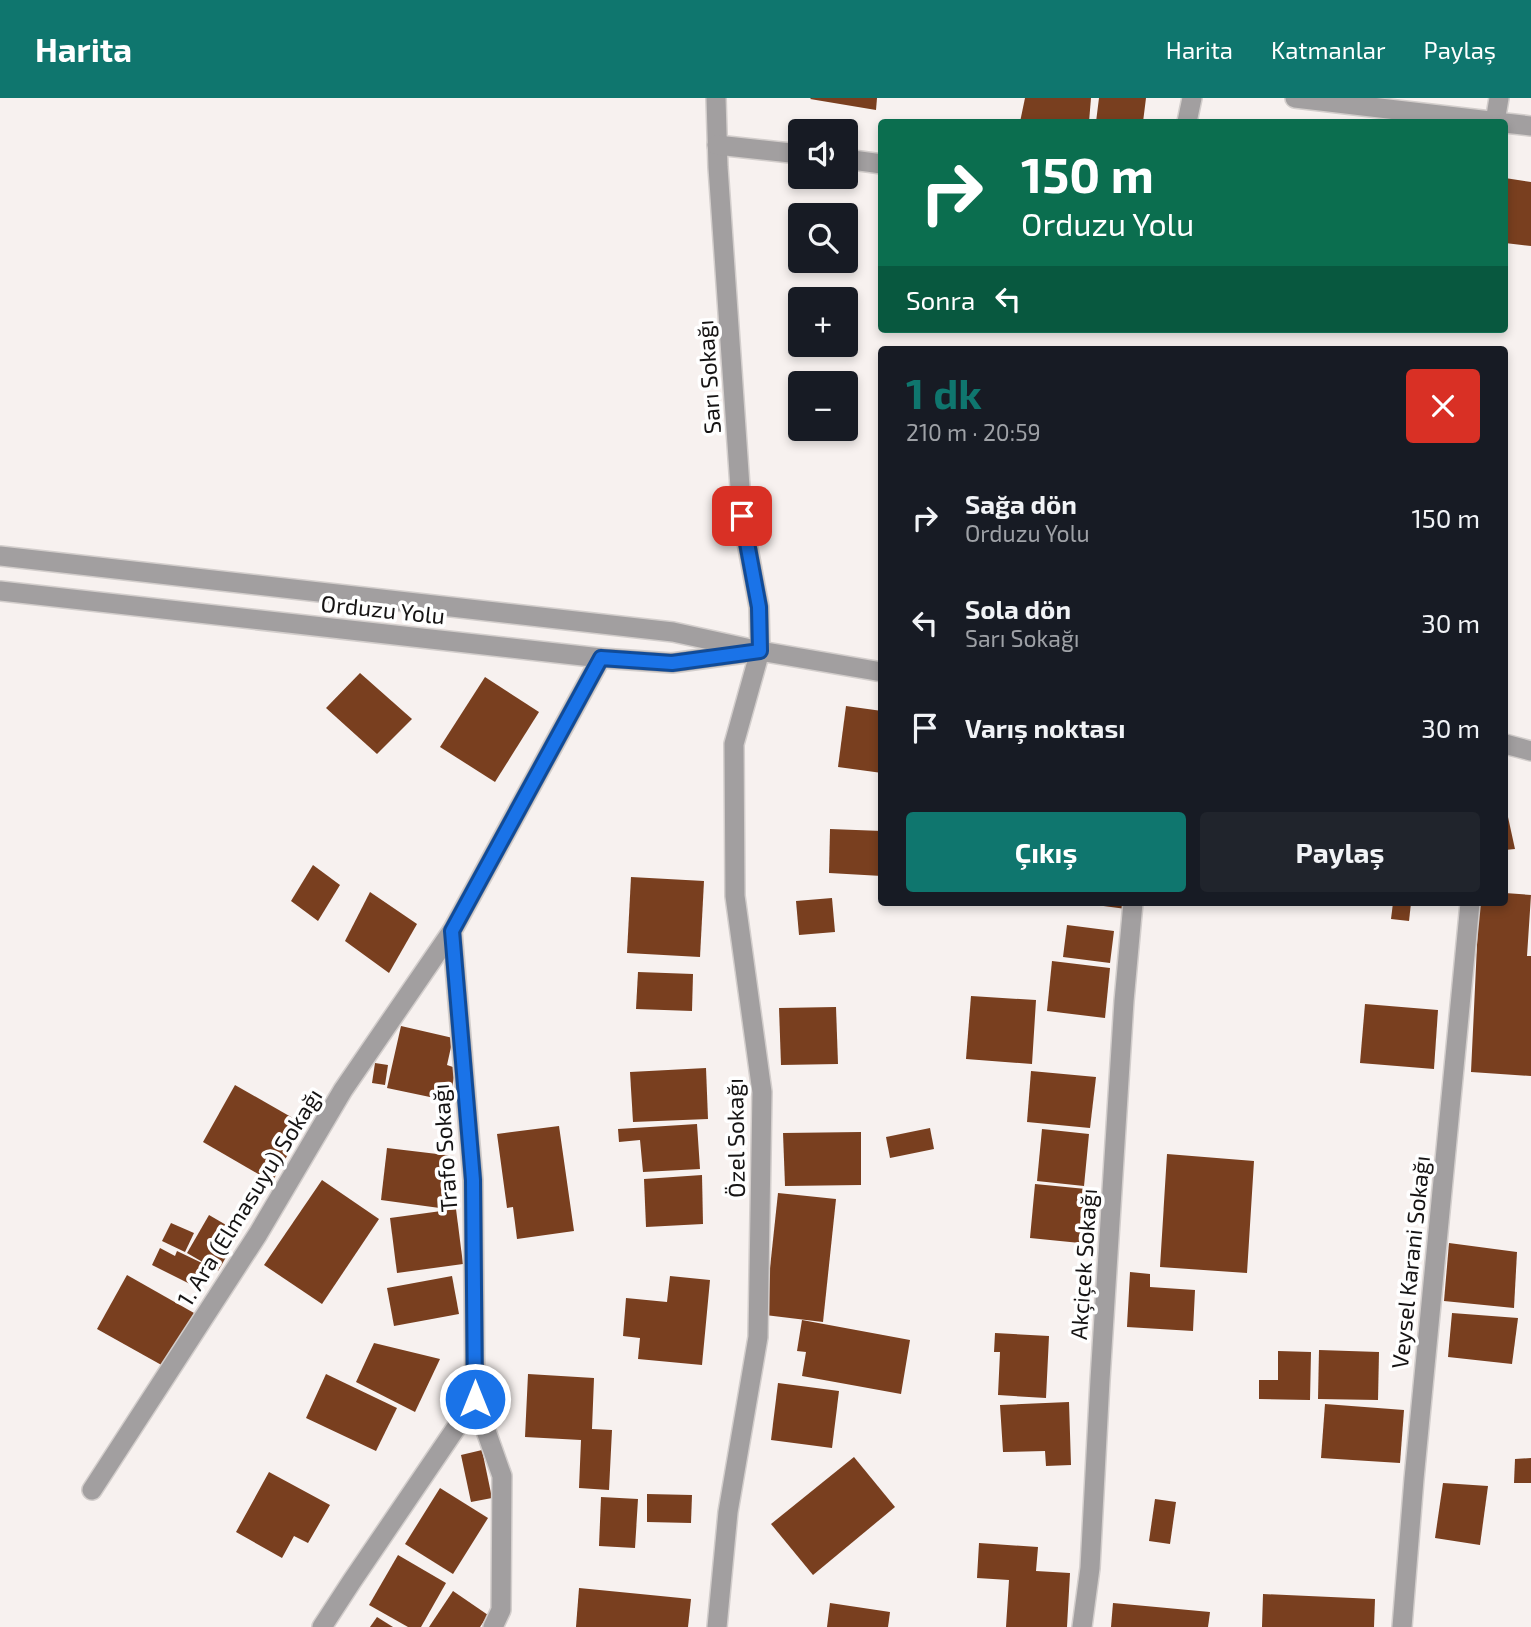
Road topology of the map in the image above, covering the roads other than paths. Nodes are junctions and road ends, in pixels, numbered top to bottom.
1 (716, 98) edge
2 (1192, 98) edge
3 (1294, 98) edge
4 (1499, 98) edge
5 (1188, 119) edge
6 (1472, 119) edge
7 (1497, 119) edge
8 (1508, 123) edge
9 (1531, 127) edge
10 (718, 145) junction
11 (788, 153) edge
12 (858, 161) edge
13 (878, 163) edge
14 (0, 556) edge
15 (0, 592) edge
16 (760, 651) junction
17 (601, 658) junction
18 (878, 671) edge
19 (1508, 745) edge
20 (1531, 751) edge
21 (1133, 906) edge
22 (1471, 906) edge
23 (452, 931) junction
24 (430, 962) junction
25 (457, 988) junction
26 (475, 1399) junction
27 (92, 1490) dead end
28 (322, 1627) edge
29 (493, 1627) edge
30 (717, 1627) edge
31 (1082, 1627) edge
32 (1402, 1627) edge

1 - 10 street, Sarı Sokağı
2 - 5 street
3 - 6 street
4 - 7 street
8 - 9 street
10 - 11 street
10 - 16 street, Sarı Sokağı
12 - 13 street
14 - 16 street
15 - 17 street, Orduzu Yolu
16 - 17 street, Orduzu Yolu
16 - 18 street
16 - 30 street, Özel Sokağı
17 - 23 street
19 - 20 street
21 - 31 street, Akçiçek Sokağı
22 - 32 street, Veysel Karani Sokağı
23 - 24 street, 1. Ara (Elmasuyu) Sokağı
23 - 25 street, Trafo Sokağı
24 - 25 street
24 - 27 street, 1. Ara (Elmasuyu) Sokağı
25 - 26 street, Trafo Sokağı
26 - 28 street
26 - 29 street, Trafo Sokağı

